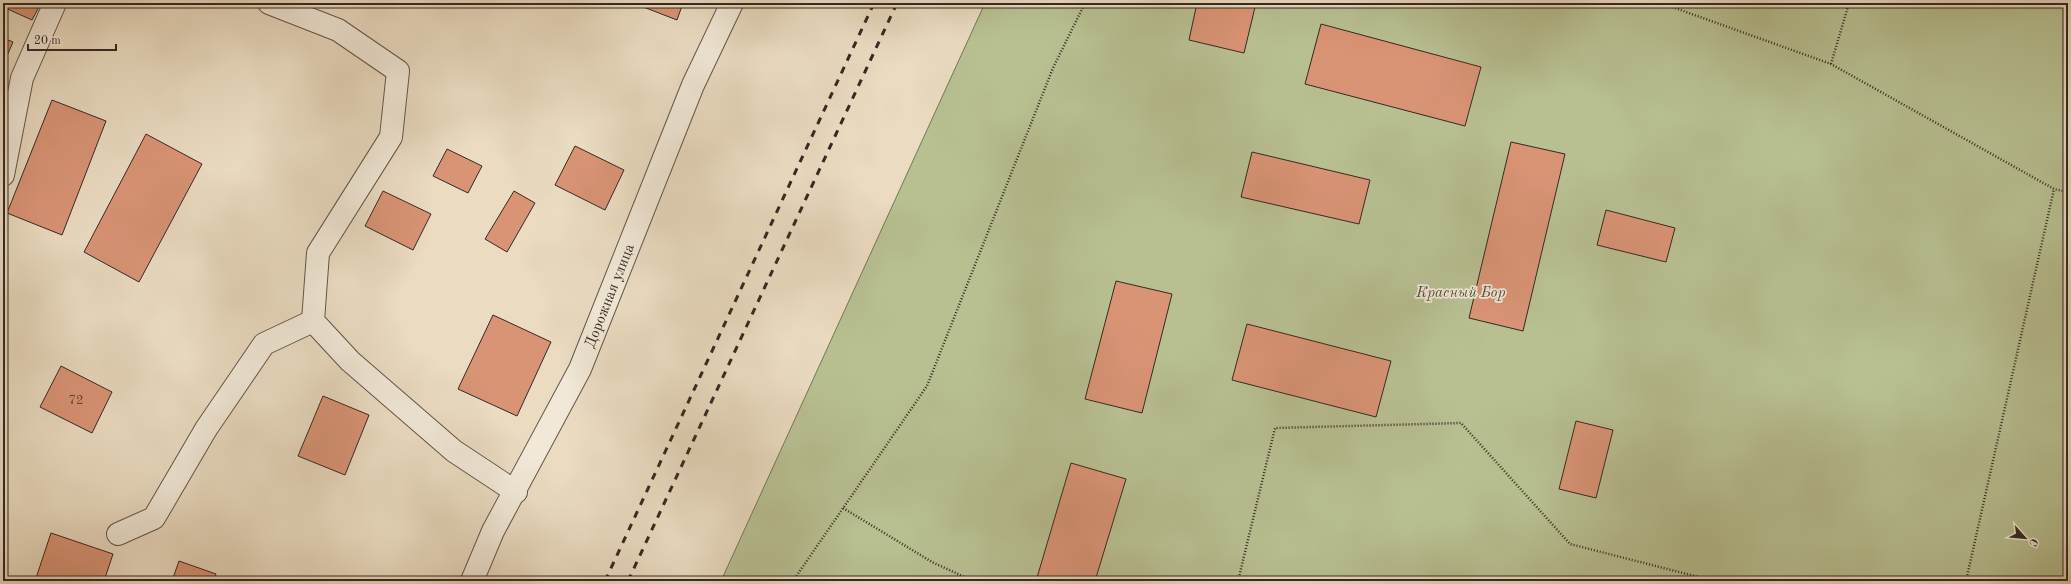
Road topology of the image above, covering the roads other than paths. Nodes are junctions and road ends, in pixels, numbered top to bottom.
1 (55, 3) edge
2 (270, 3) edge
3 (732, 3) edge
4 (3, 175) edge
5 (313, 322) junction
6 (516, 492) junction
7 (118, 534) dead end
8 (472, 581) edge

1 - 4 street
2 - 5 street
3 - 6 street, Дорожная улица
5 - 6 street
5 - 7 street
6 - 8 street, Дорожная улица

